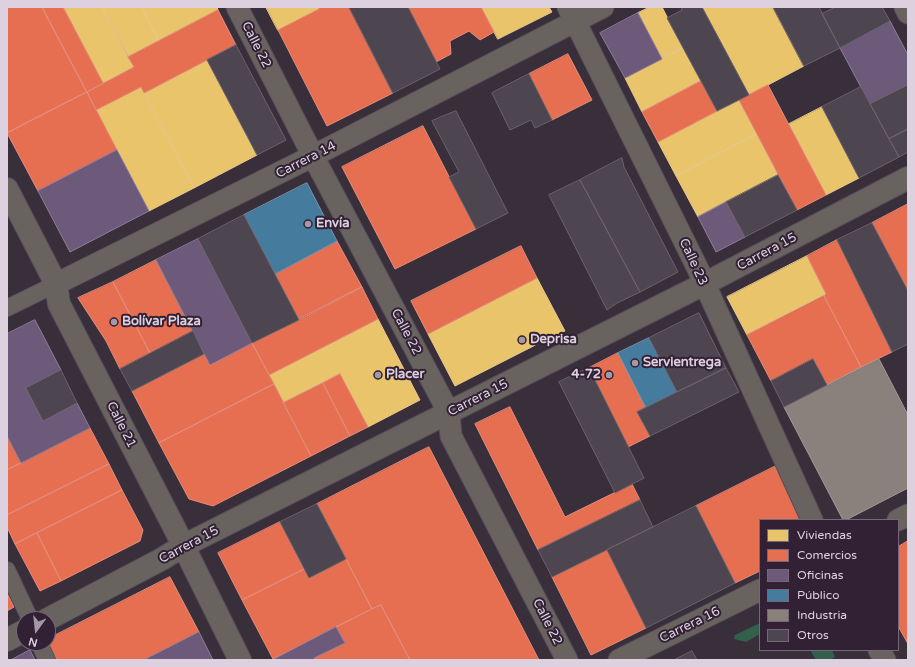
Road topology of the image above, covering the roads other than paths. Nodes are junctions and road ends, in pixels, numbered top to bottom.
1 (237, 7) edge
2 (603, 7) edge
3 (905, 7) edge
4 (908, 13) edge
5 (572, 14) edge
6 (313, 156) junction
7 (908, 178) edge
8 (7, 189) edge
9 (56, 284) junction
10 (704, 284) junction
11 (7, 308) edge
12 (449, 413) junction
13 (908, 515) edge
14 (812, 519) edge
15 (899, 520) edge
16 (183, 546) junction
17 (7, 570) edge
18 (759, 590) edge
19 (26, 611) edge
20 (56, 615) edge
21 (880, 651) edge
22 (240, 660) edge
23 (567, 660) edge
24 (619, 660) edge
25 (885, 660) edge

1 - 6 street, Calle 22
2 - 5 street, Carrera 14
3 - 4 street
5 - 6 street, Carrera 14
5 - 10 street, Calle 23
6 - 9 street, Carrera 14
6 - 12 street, Calle 22
7 - 10 street, Carrera 15
8 - 9 street, Calle 21
9 - 11 street, Carrera 14
9 - 16 street, Calle 21
10 - 12 street, Carrera 15
10 - 14 street, Calle 23
12 - 16 street, Carrera 15
12 - 23 street, Calle 22
13 - 15 street
16 - 20 street, Carrera 15
16 - 22 street, Calle 21
17 - 19 street
18 - 24 street, Carrera 16
21 - 25 street

